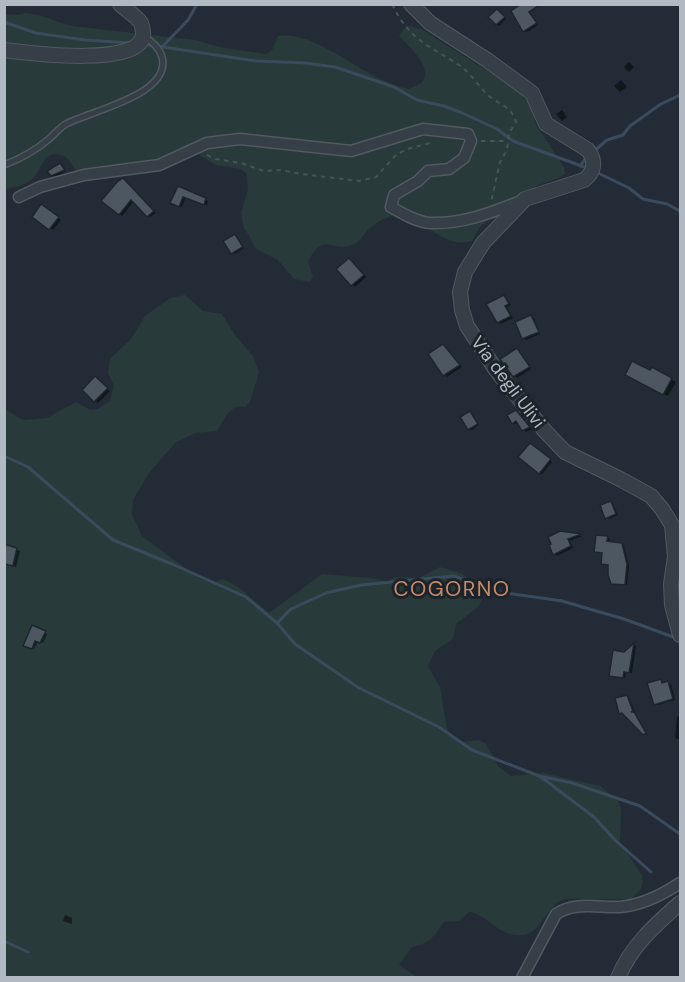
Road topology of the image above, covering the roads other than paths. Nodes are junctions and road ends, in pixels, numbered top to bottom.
1 (120, 4) edge
2 (411, 4) edge
3 (144, 37) junction
4 (4, 50) edge
5 (4, 165) edge
6 (19, 197) dead end
7 (525, 199) junction
8 (681, 635) edge
9 (681, 883) edge
10 (681, 903) edge
11 (522, 978) edge
12 (618, 978) edge

1 - 3 street
2 - 7 street, Via degli Ulivi
3 - 4 street
3 - 5 lane
6 - 7 street
7 - 8 street, Via degli Ulivi
9 - 11 street
10 - 12 street

